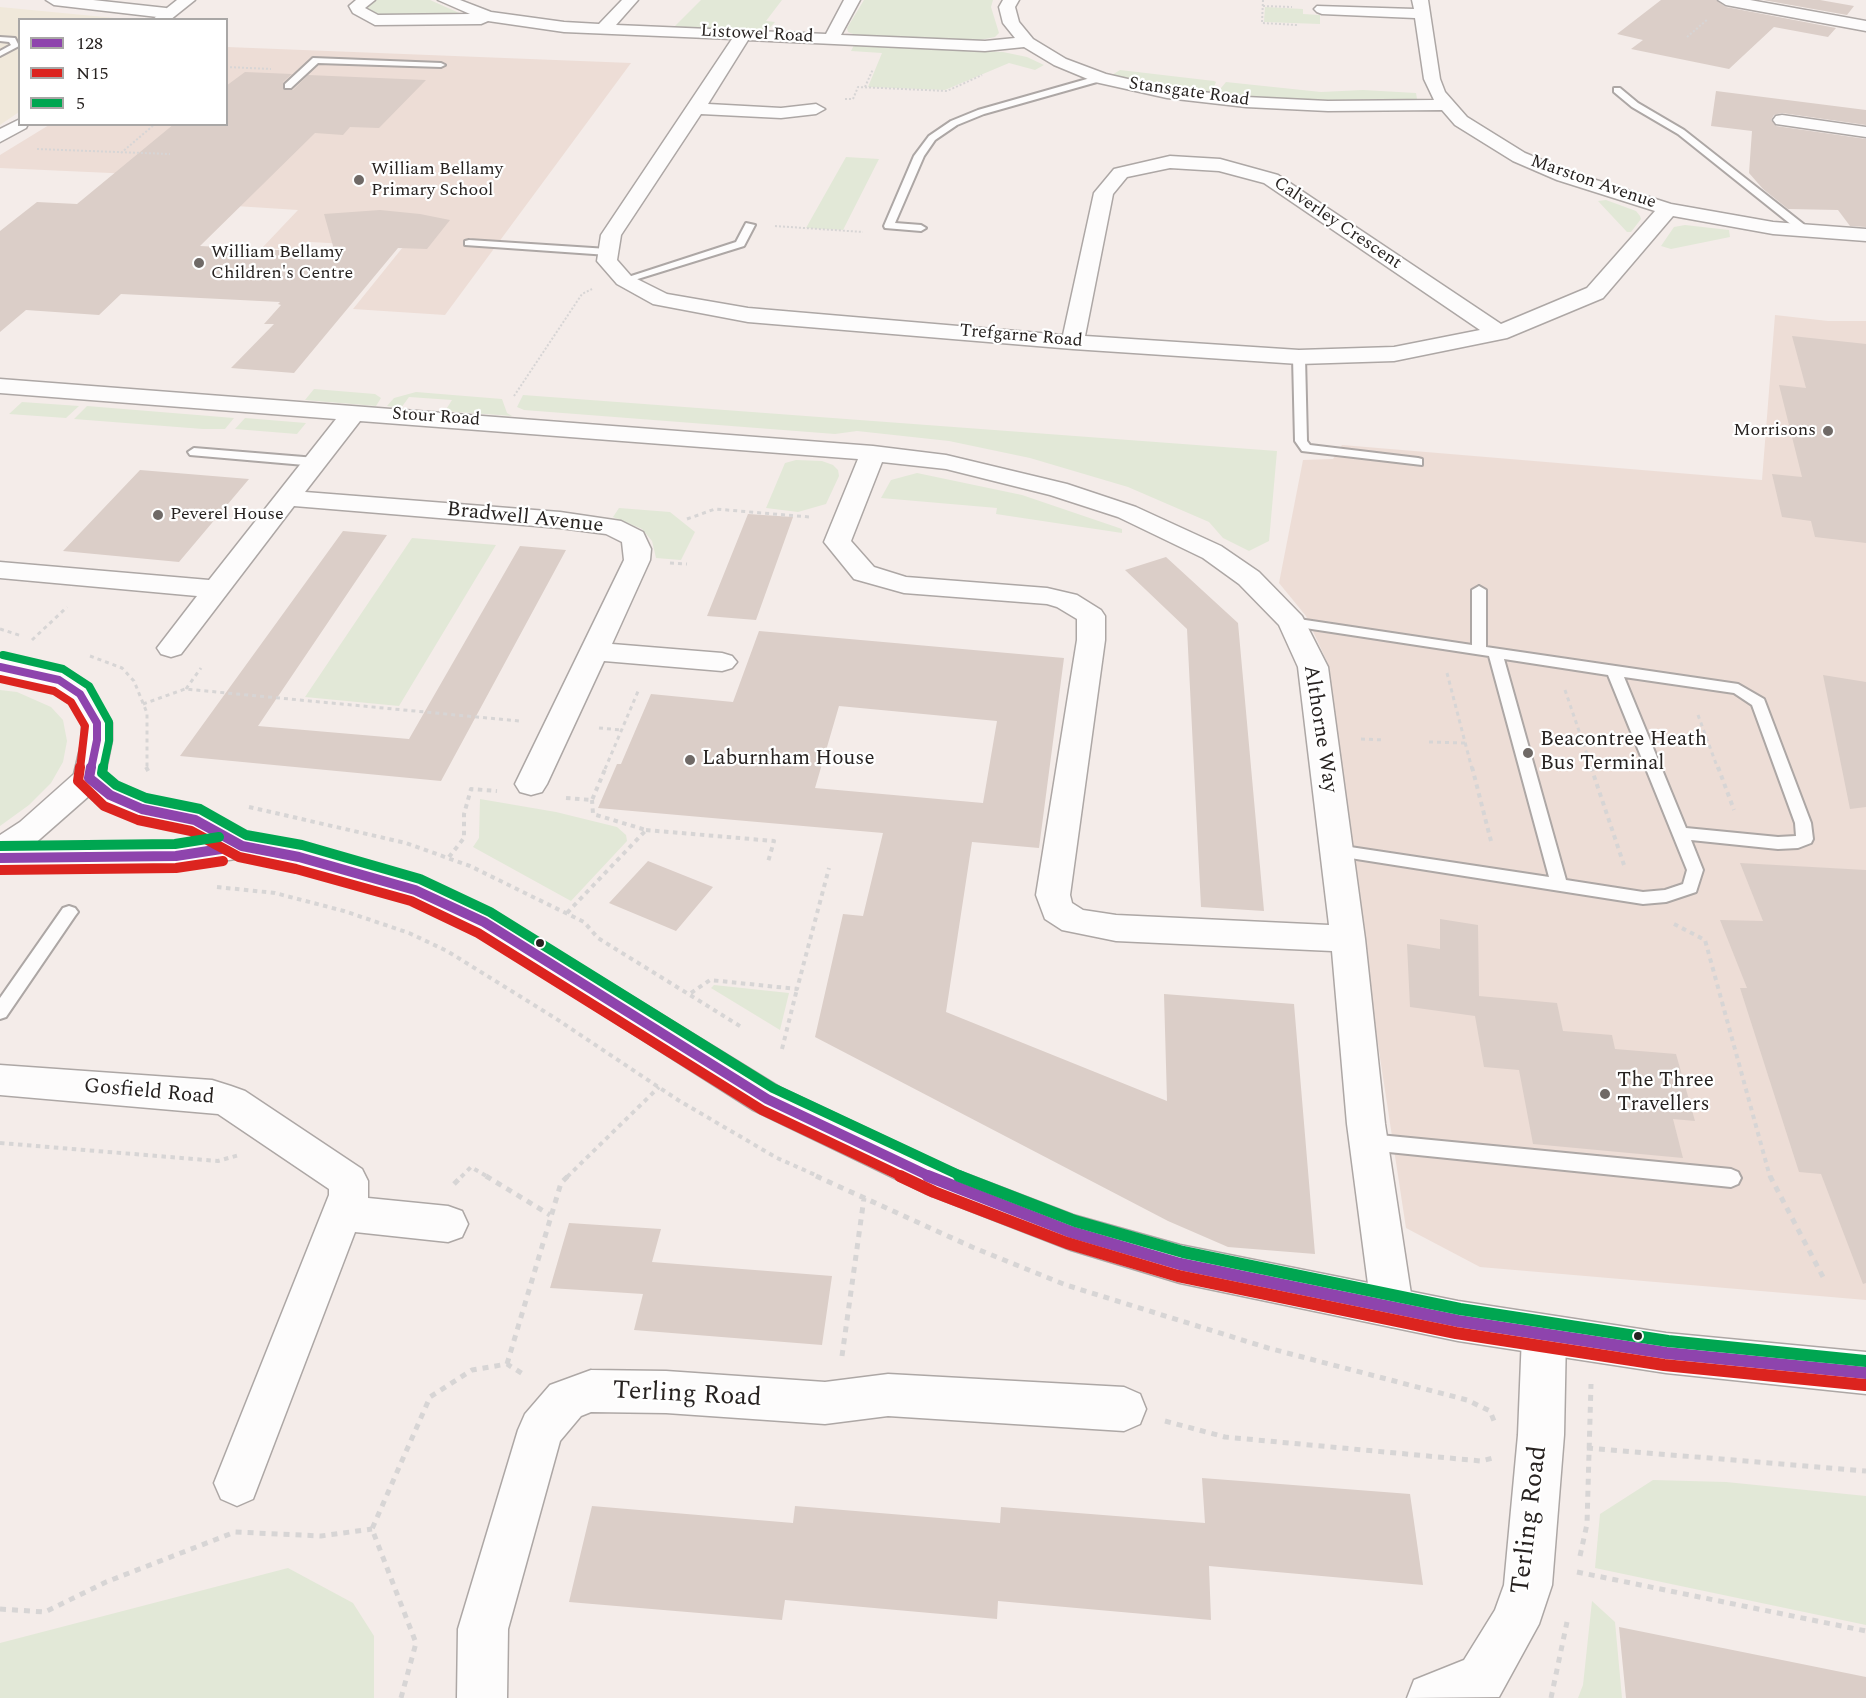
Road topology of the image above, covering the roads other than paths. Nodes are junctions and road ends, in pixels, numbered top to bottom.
1 (54, 0) edge
2 (187, 0) edge
3 (367, 0) edge
4 (446, 0) edge
5 (630, 0) edge
6 (852, 0) edge
7 (1011, 0) edge
8 (1726, 0) edge
9 (1421, 7) edge
10 (1322, 9) dead end
11 (163, 16) edge
12 (488, 16) junction
13 (1866, 26) edge
14 (604, 28) junction
15 (742, 34) junction
16 (0, 39) edge
17 (831, 39) junction
18 (1027, 42) junction
19 (0, 54) edge
20 (441, 65) dead end
21 (1101, 78) junction
22 (288, 86) dead end
23 (1617, 90) dead end
24 (1445, 105) junction
25 (696, 109) junction
26 (816, 109) road end
27 (1782, 120) dead end
28 (18, 125) edge
29 (1866, 132) edge
30 (0, 137) edge
31 (1668, 209) junction
32 (750, 225) road end
33 (921, 228) dead end
34 (1807, 232) junction
35 (1866, 235) edge
36 (469, 243) dead end
37 (608, 252) junction
38 (624, 280) junction
39 (1499, 333) junction
40 (1073, 342) junction
41 (1299, 357) junction
42 (0, 386) edge
43 (354, 412) junction
44 (194, 452) dead end
45 (873, 453) junction
46 (316, 462) junction
47 (1418, 462) dead end
48 (289, 498) junction
49 (0, 570) edge
50 (216, 589) junction
51 (1479, 590) dead end
52 (1292, 622) junction
53 (171, 648) dead end
54 (592, 651) junction
55 (1487, 651) junction
56 (722, 662) dead end
57 (0, 667) edge
58 (1614, 671) junction
59 (89, 778) junction
60 (529, 789) road end
61 (1682, 833) junction
62 (242, 846) junction
63 (0, 850) edge
64 (1337, 851) junction
65 (0, 858) edge
66 (1559, 885) junction
67 (69, 912) dead end
68 (1348, 939) junction
69 (0, 1012) edge
70 (0, 1080) edge
71 (1369, 1142) junction
72 (1731, 1178) dead end
73 (342, 1213) junction
74 (432, 1222) road end
75 (1392, 1307) junction
76 (1544, 1335) junction
77 (1866, 1373) edge
78 (1124, 1409) road end
79 (237, 1483) dead end
80 (482, 1698) edge
81 (1432, 1698) edge

1 - 11 street
2 - 11 street
3 - 12 street, Listowel Road
4 - 12 street, Listowel Road
5 - 14 street
6 - 17 street
7 - 18 street, Stansgate Road
8 - 13 street
9 - 10 street
9 - 24 street, Marston Avenue
12 - 14 street, Listowel Road
14 - 15 street, Listowel Road
15 - 17 street, Listowel Road
15 - 25 street
16 - 19 lane
17 - 18 street, Listowel Road
18 - 21 street, Stansgate Road
20 - 22 lane
21 - 24 street, Stansgate Road
21 - 33 lane
23 - 34 lane
24 - 31 street, Marston Avenue
25 - 26 street
25 - 37 street
27 - 29 street
28 - 30 street
31 - 34 street, Marston Avenue
31 - 39 street, Trefgarne Road
32 - 38 lane
34 - 35 street, Marston Avenue
36 - 37 lane
37 - 38 street, Trefgarne Road
38 - 40 street, Trefgarne Road
39 - 40 street, Calverley Crescent
39 - 41 street, Trefgarne Road
40 - 41 street, Trefgarne Road
41 - 47 lane
42 - 43 street, Stour Road
43 - 45 street, Stour Road
43 - 46 street
44 - 46 lane
45 - 52 street, Althorne Way
45 - 68 street
46 - 48 street
48 - 50 street
48 - 54 street, Bradwell Avenue
49 - 50 street
50 - 53 street
51 - 55 lane
52 - 55 lane
52 - 64 street, Althorne Way
54 - 56 street
54 - 60 street, Bradwell Avenue
55 - 58 lane
55 - 66 lane
57 - 59 street
58 - 61 lane
58 - 61 lane
59 - 62 street
59 - 63 street
61 - 66 lane
62 - 65 street
62 - 75 street
64 - 66 lane
64 - 68 street, Althorne Way
67 - 69 lane
68 - 71 street, Althorne Way
70 - 73 street, Gosfield Road
71 - 72 lane
71 - 75 street, Althorne Way
73 - 74 street
73 - 79 street, Gosfield Road
75 - 76 street
76 - 77 street
76 - 81 street, Terling Road
78 - 80 street, Terling Road

